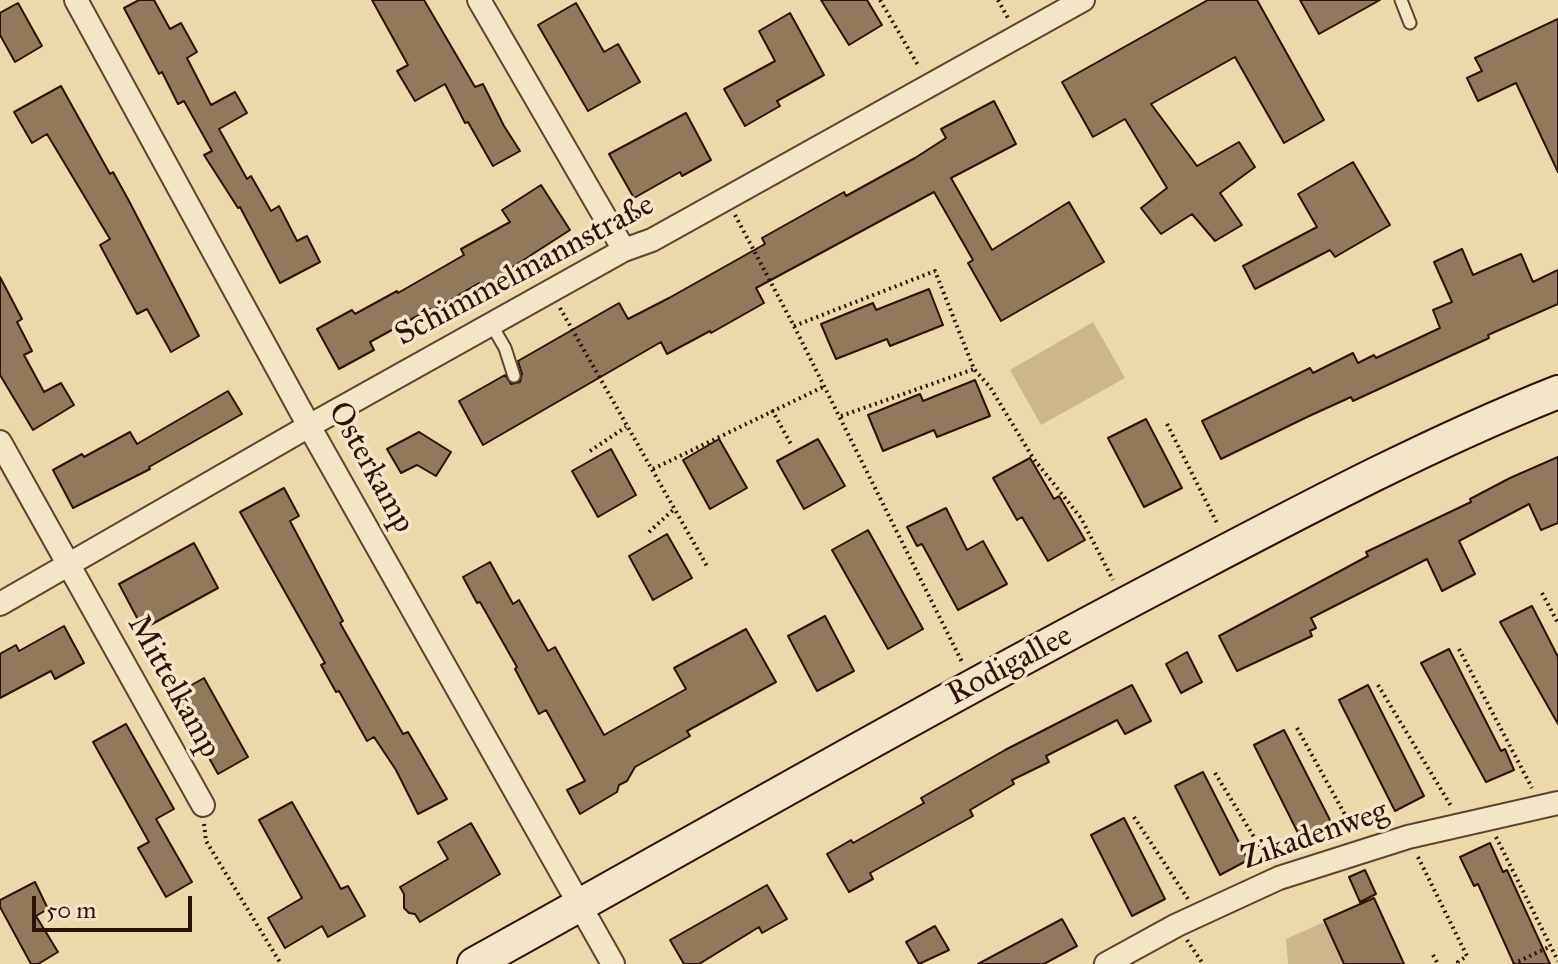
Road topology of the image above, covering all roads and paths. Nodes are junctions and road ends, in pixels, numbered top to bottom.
1 (76, 0) edge
2 (479, 0) edge
3 (880, 0) edge
4 (1083, 0) edge
5 (1401, 0) edge
6 (1410, 23) dead end
7 (929, 84) junction
8 (726, 199) junction
9 (624, 250) junction
10 (550, 291) junction
11 (491, 324) junction
12 (794, 326) junction
13 (974, 369) junction
14 (514, 376) dead end
15 (825, 386) junction
16 (1558, 392) edge
17 (772, 410) junction
18 (840, 416) junction
19 (1167, 424) dead end
20 (309, 426) junction
21 (626, 427) junction
22 (0, 442) edge
23 (792, 446) dead end
24 (590, 451) dead end
25 (653, 469) junction
26 (673, 510) junction
27 (649, 532) dead end
28 (1230, 549) junction
29 (69, 566) junction
30 (707, 566) dead end
31 (1542, 593) dead end
32 (0, 604) edge
33 (1125, 604) junction
34 (1558, 623) edge
35 (1459, 649) dead end
36 (973, 685) junction
37 (1378, 685) dead end
38 (1297, 728) dead end
39 (1215, 773) dead end
40 (203, 805) joint
41 (1550, 805) edge
42 (1134, 817) dead end
43 (1485, 817) junction
44 (1461, 823) junction
45 (1408, 837) junction
46 (1365, 849) junction
47 (1279, 878) junction
48 (580, 905) junction
49 (1199, 915) junction
50 (1551, 946) junction
51 (1433, 955) dead end
52 (1558, 961) edge
53 (1457, 963) edge
54 (281, 964) edge
55 (474, 964) edge
56 (613, 964) edge
57 (1106, 964) edge
58 (1438, 964) edge
59 (1513, 964) edge

1 - 20 street, Osterkamp
2 - 9 street
3 - 7 path
4 - 7 street, Schimmelmannstraße
5 - 6 lane
7 - 8 street, Schimmelmannstraße
8 - 9 street, Schimmelmannstraße
8 - 12 path
9 - 10 street, Schimmelmannstraße
10 - 11 street, Schimmelmannstraße
10 - 21 path
11 - 14 lane
11 - 20 street, Schimmelmannstraße
12 - 13 path
12 - 15 path
13 - 18 path
13 - 33 path
15 - 17 path
15 - 18 path
16 - 28 main road, Rodigallee
17 - 23 path
17 - 25 path
18 - 36 path
19 - 28 path
20 - 29 street, Schimmelmannstraße
20 - 48 street, Osterkamp
21 - 24 path
21 - 25 path
22 - 29 street, Mittelkamp
25 - 26 path
26 - 27 path
26 - 30 path
28 - 33 main road, Rodigallee
29 - 32 street, Schimmelmannstraße
29 - 40 street, Mittelkamp
31 - 34 path
33 - 36 main road, Rodigallee
35 - 41 path
36 - 48 main road, Rodigallee
37 - 44 path
38 - 46 path
39 - 47 path
40 - 54 path, Mittelkamp
41 - 43 street, Zikadenweg
42 - 49 path
43 - 44 street, Zikadenweg
43 - 50 path
44 - 45 street, Zikadenweg
45 - 46 street, Zikadenweg
45 - 53 path
46 - 47 street, Zikadenweg
47 - 49 street, Zikadenweg
48 - 55 main road, Rodigallee
48 - 56 street, Osterkamp
49 - 57 street, Zikadenweg
50 - 52 path
50 - 59 path
51 - 58 path

